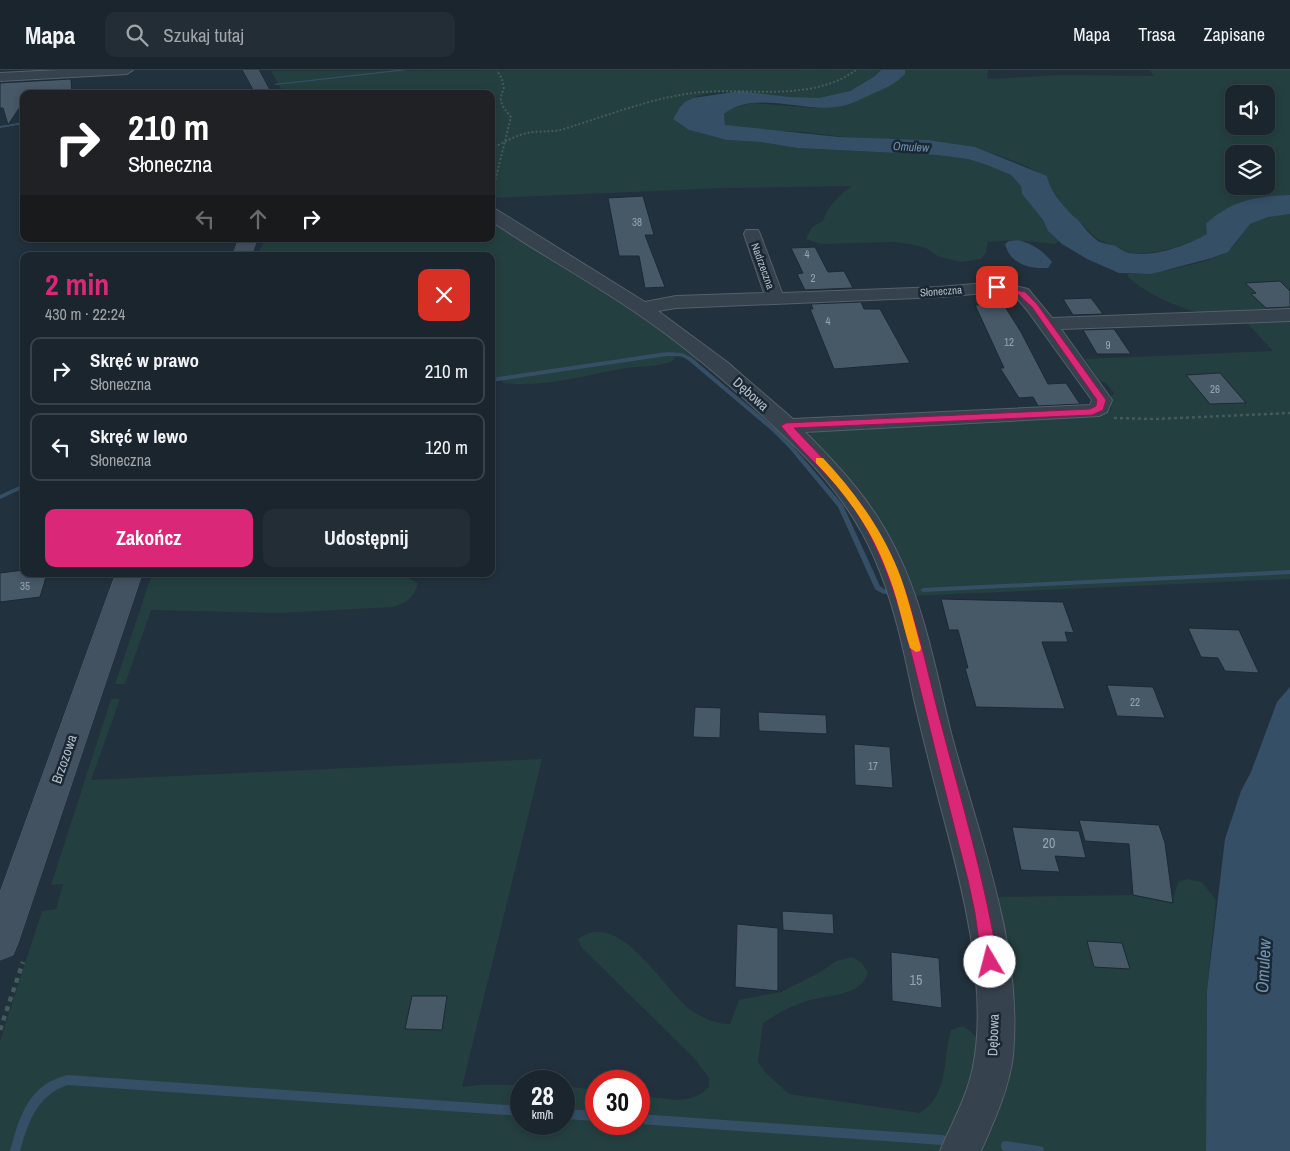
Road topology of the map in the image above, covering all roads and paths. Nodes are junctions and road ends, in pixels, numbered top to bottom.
1 (127, 70) edge
2 (251, 70) edge
3 (497, 70) edge
4 (856, 70) edge
5 (0, 77) edge
6 (262, 90) edge
7 (505, 140) junction
8 (495, 146) edge
9 (495, 182) edge
10 (495, 216) edge
11 (752, 234) dead end
12 (775, 298) junction
13 (642, 308) junction
14 (1290, 315) edge
15 (1048, 324) junction
16 (1092, 412) junction
17 (1290, 413) edge
18 (786, 426) junction
19 (128, 577) edge
20 (0, 944) edge
21 (960, 1151) edge

1 - 5 street
2 - 6 main road
3 - 7 path
4 - 7 path
7 - 8 path
7 - 9 path
10 - 13 street, Dębowa
11 - 12 street, Nadrzeczna
12 - 13 street, Słoneczna
12 - 15 street, Słoneczna
13 - 18 street, Dębowa
14 - 15 street
15 - 16 street, Słoneczna
16 - 17 path
16 - 18 street
18 - 21 street, Dębowa
19 - 20 main road, Brzozowa

